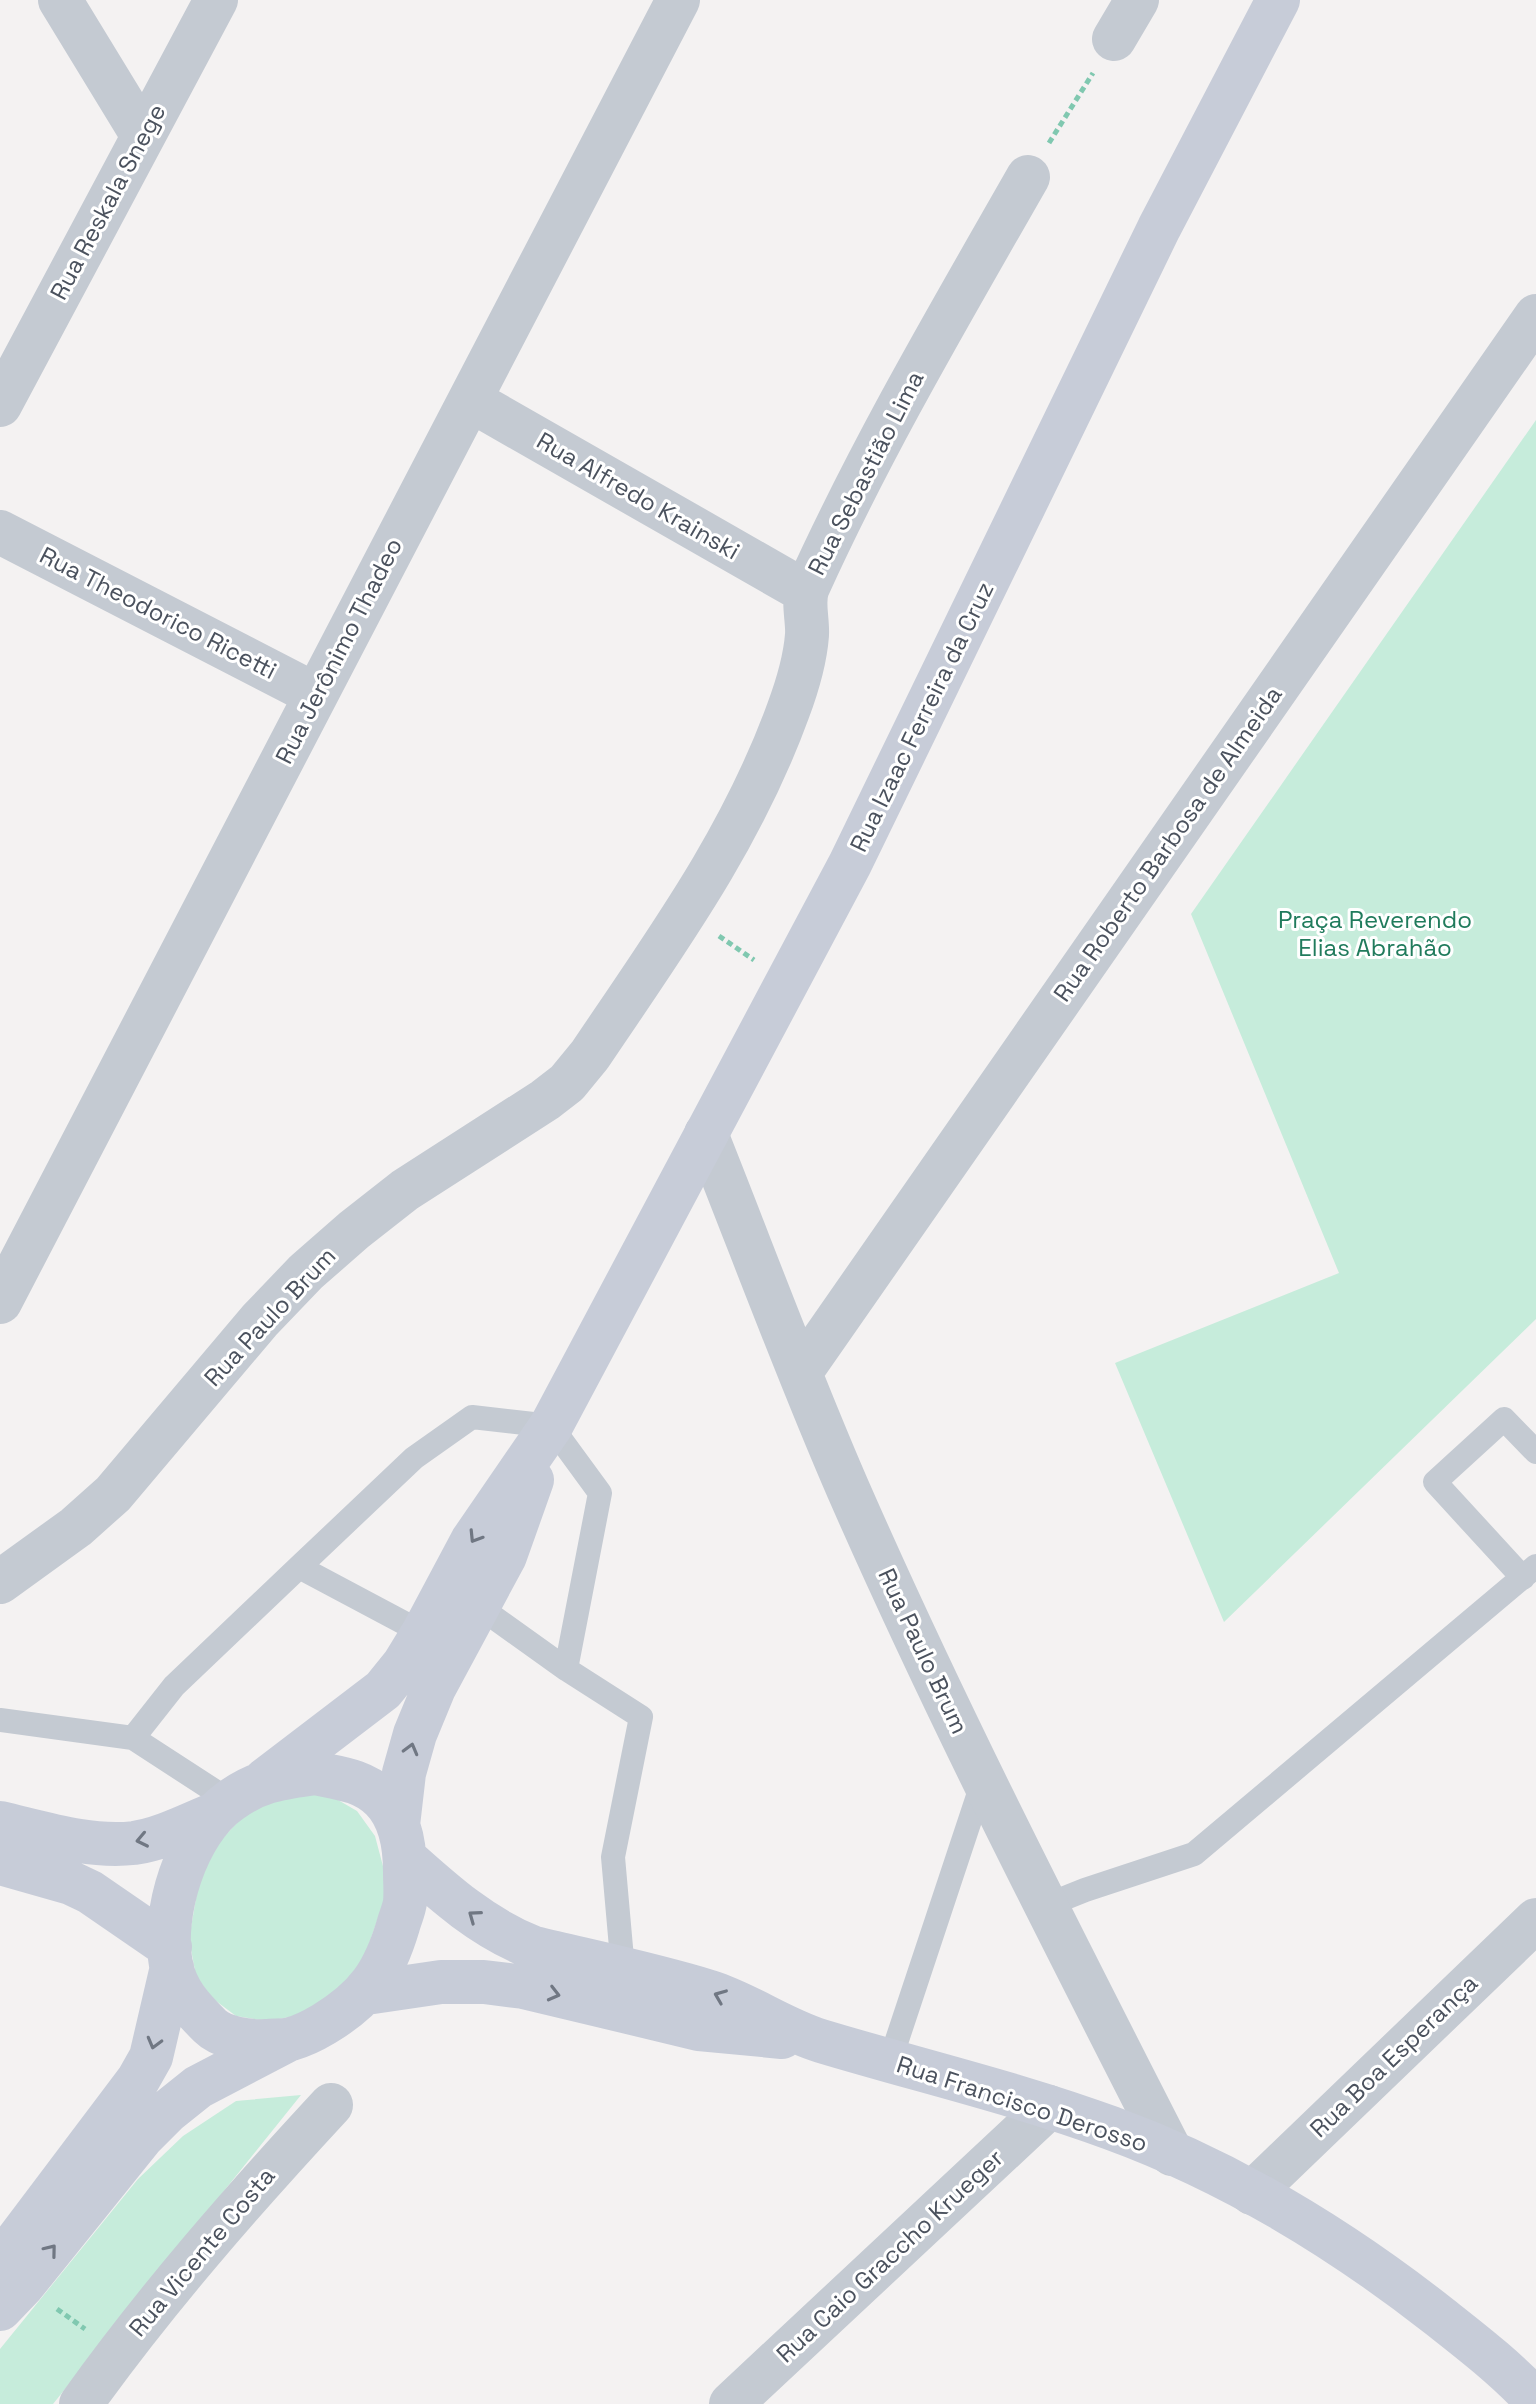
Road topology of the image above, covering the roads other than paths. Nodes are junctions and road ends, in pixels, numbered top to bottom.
1 (60, 0) edge
2 (216, 0) edge
3 (678, 0) edge
4 (1137, 0) edge
5 (1278, 0) edge
6 (1114, 39) road end
7 (143, 136) junction
8 (1028, 177) road end
9 (1536, 316) edge
10 (470, 400) junction
11 (0, 405) edge
12 (0, 532) edge
13 (806, 592) junction
14 (316, 695) junction
15 (567, 1083) joint
16 (706, 1134) junction
17 (0, 1302) edge
18 (800, 1373) junction
19 (551, 1426) junction
20 (1536, 1452) edge
21 (299, 1567) junction
22 (1529, 1572) edge
23 (0, 1582) edge
24 (478, 1606) junction
25 (423, 1633) junction
26 (566, 1669) junction
27 (0, 1720) edge
28 (133, 1738) junction
29 (983, 1781) junction
30 (237, 1798) junction
31 (0, 1823) edge
32 (402, 1842) junction
33 (0, 1863) edge
34 (1045, 1906) junction
35 (1536, 1920) edge
36 (171, 1957) junction
37 (623, 1970) junction
38 (366, 1993) junction
39 (291, 2039) junction
40 (816, 2040) junction
41 (890, 2061) junction
42 (331, 2105) dead end
43 (1049, 2107) junction
44 (1172, 2154) junction
45 (1252, 2193) junction
46 (8, 2286) edge
47 (1528, 2400) edge
48 (81, 2404) edge
49 (731, 2404) edge

1 - 7 street
2 - 7 street, Rua Reskala Snege
3 - 10 street, Rua Jerônimo Thadeo
4 - 6 street
5 - 16 main road, Rua Izaac Ferreira da Cruz
7 - 11 street, Rua Reskala Snege
8 - 13 street, Rua Sebastião Lima
9 - 18 street, Rua Roberto Barbosa de Almeida
10 - 13 street, Rua Alfredo Krainski
10 - 14 street, Rua Jerônimo Thadeo
12 - 14 street, Rua Theodorico Ricetti
13 - 15 street, Rua Sebastião Lima
14 - 17 street, Rua Jerônimo Thadeo
15 - 23 street, Rua Paulo Brum
16 - 18 street, Rua Paulo Brum
16 - 19 main road, Rua Izaac Ferreira da Cruz
18 - 29 street, Rua Paulo Brum
19 - 21 lane
19 - 24 main road, Rua Izaac Ferreira da Cruz
19 -> 25 main road, Rua Izaac Ferreira da Cruz
19 - 26 lane
20 - 22 lane
21 - 25 lane
21 - 28 lane
22 - 34 lane
24 - 26 lane
32 -> 24 main road, Rua Izaac Ferreira da Cruz
25 - 30 main road, Rua Izaac Ferreira da Cruz
26 - 37 lane
27 - 28 lane
28 - 30 lane
29 - 34 street, Rua Paulo Brum
29 - 41 lane
30 -> 31 main road
30 - 32 main road
30 - 36 main road
37 -> 32 main road, Rua Francisco Derosso
32 - 38 main road
33 - 36 main road
34 - 44 street, Rua Paulo Brum
35 - 45 street, Rua Boa Esperança
36 - 39 main road
36 -> 46 main road
40 -> 37 main road, Rua Francisco Derosso
38 - 39 main road
38 -> 40 main road, Rua Francisco Derosso
46 -> 39 main road
40 - 41 main road, Rua Francisco Derosso
41 - 43 main road, Rua Francisco Derosso
42 - 48 street, Rua Vicente Costa
43 - 44 main road, Rua Francisco Derosso
43 - 49 street, Rua Caio Graccho Krueger
44 - 45 main road, Rua Francisco Derosso
45 - 47 main road, Rua Francisco Derosso

